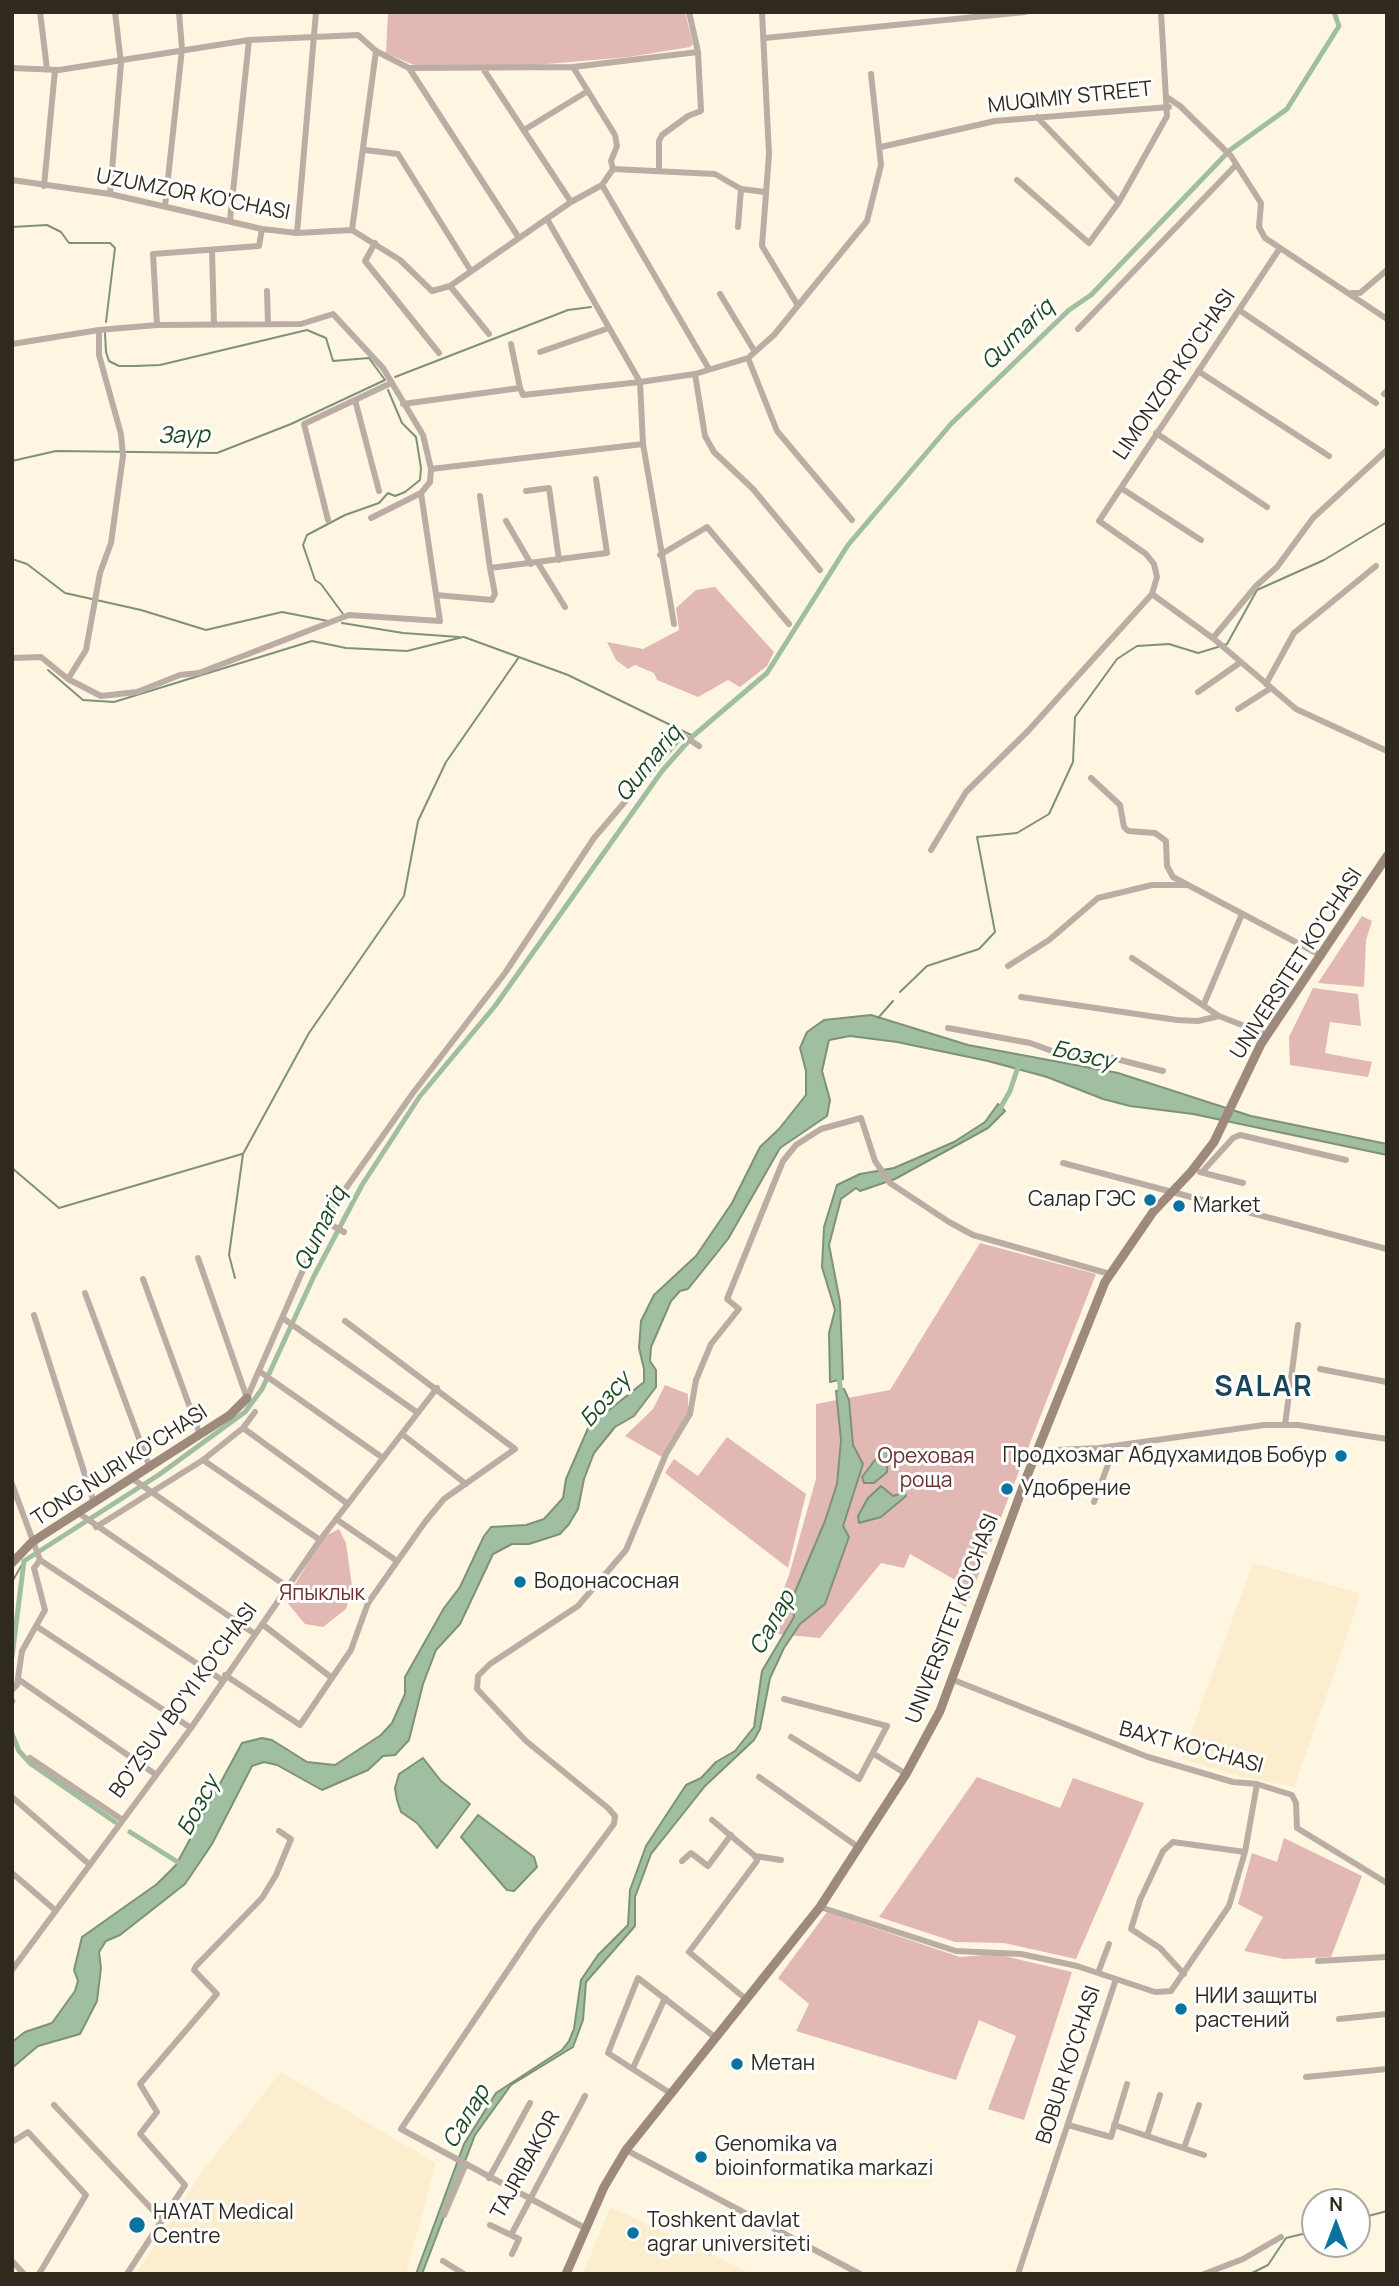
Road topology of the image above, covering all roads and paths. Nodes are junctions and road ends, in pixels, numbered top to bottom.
1 (40, 12) edge
2 (115, 12) edge
3 (178, 12) edge
4 (316, 12) edge
5 (689, 12) edge
6 (762, 12) edge
7 (1025, 12) edge
8 (1161, 12) edge
9 (964, 15) edge
10 (316, 35) junction
11 (765, 38) junction
12 (249, 40) junction
13 (182, 49) junction
14 (376, 51) junction
15 (698, 52) junction
16 (121, 63) junction
17 (12, 68) edge
18 (409, 68) junction
19 (573, 68) junction
20 (51, 70) junction
21 (484, 70) junction
22 (871, 74) dead end
23 (588, 91) junction
24 (1168, 98) junction
25 (1169, 107) junction
26 (1037, 117) junction
27 (524, 130) junction
28 (881, 147) junction
29 (365, 150) junction
30 (1236, 165) junction
31 (613, 169) junction
32 (659, 170) junction
33 (12, 180) edge
34 (1017, 180) dead end
35 (603, 185) junction
36 (44, 186) junction
37 (741, 189) junction
38 (765, 192) junction
39 (110, 194) junction
40 (571, 202) junction
41 (1119, 202) junction
42 (165, 206) junction
43 (548, 219) junction
44 (230, 220) junction
45 (738, 227) dead end
46 (262, 229) junction
47 (352, 230) junction
48 (297, 233) junction
49 (519, 238) junction
50 (375, 243) junction
51 (1280, 248) junction
52 (212, 250) junction
53 (471, 271) junction
54 (1387, 271) edge
55 (450, 286) junction
56 (267, 291) dead end
57 (1349, 293) junction
58 (720, 294) dead end
59 (797, 304) junction
60 (1239, 310) junction
61 (1387, 319) edge
62 (268, 324) junction
63 (157, 325) junction
64 (214, 325) junction
65 (609, 328) junction
66 (1078, 328) dead end
67 (99, 330) junction
68 (489, 334) dead end
69 (12, 344) edge
70 (511, 344) dead end
71 (540, 352) dead end
72 (755, 352) junction
73 (439, 353) dead end
74 (748, 358) junction
75 (709, 369) junction
76 (1198, 372) junction
77 (695, 374) junction
78 (640, 382) junction
79 (391, 383) junction
80 (520, 388) junction
81 (355, 400) junction
82 (1376, 403) dead end
83 (403, 404) junction
84 (1156, 433) junction
85 (643, 444) junction
86 (1387, 450) edge
87 (1329, 456) dead end
88 (431, 470) junction
89 (596, 479) dead end
90 (1121, 488) junction
91 (379, 491) dead end
92 (526, 491) dead end
93 (421, 493) junction
94 (480, 496) dead end
95 (1267, 507) dead end
96 (371, 518) dead end
97 (328, 520) dead end
98 (852, 520) dead end
99 (506, 521) dead end
100 (1202, 540) dead end
101 (660, 555) junction
102 (559, 560) junction
103 (535, 564) junction
104 (1376, 566) dead end
105 (490, 568) junction
106 (820, 570) dead end
107 (1152, 594) junction
108 (436, 595) junction
109 (565, 607) dead end
110 (674, 624) dead end
111 (789, 624) dead end
112 (1214, 639) junction
113 (12, 658) edge
114 (1241, 662) junction
115 (68, 679) junction
116 (1269, 686) junction
117 (1198, 692) dead end
118 (1238, 709) dead end
119 (699, 746) dead end
120 (1387, 751) edge
121 (1091, 778) dead end
122 (931, 850) dead end
123 (1387, 856) edge
124 (1189, 885) junction
125 (1242, 914) junction
126 (1322, 957) junction
127 (1132, 958) dead end
128 (1007, 966) dead end
129 (1021, 997) dead end
130 (1204, 1004) junction
131 (1219, 1016) junction
132 (948, 1028) dead end
133 (1267, 1035) junction
134 (1163, 1071) dead end
135 (1346, 1160) dead end
136 (1063, 1163) dead end
137 (1191, 1172) junction
138 (1202, 1172) junction
139 (1243, 1183) dead end
140 (1172, 1191) junction
141 (326, 1222) junction
142 (343, 1232) dead end
143 (1387, 1249) edge
144 (198, 1258) dead end
145 (1110, 1274) junction
146 (143, 1279) dead end
147 (85, 1293) dead end
148 (34, 1315) dead end
149 (285, 1320) junction
150 (345, 1321) dead end
151 (1298, 1325) dead end
152 (1320, 1369) dead end
153 (261, 1372) junction
154 (1387, 1382) edge
155 (438, 1388) junction
156 (247, 1398) junction
157 (255, 1412) dead end
158 (418, 1413) junction
159 (1285, 1425) junction
160 (243, 1428) junction
161 (402, 1434) junction
162 (200, 1435) junction
163 (1387, 1438) edge
164 (1037, 1451) junction
165 (1112, 1454) dead end
166 (383, 1458) junction
167 (203, 1460) junction
168 (150, 1468) junction
169 (133, 1479) junction
170 (466, 1484) junction
171 (12, 1485) edge
172 (150, 1493) junction
173 (14, 1497) edge
174 (1094, 1502) dead end
175 (348, 1504) junction
176 (95, 1505) junction
177 (80, 1514) junction
178 (336, 1520) junction
179 (95, 1525) junction
180 (320, 1540) junction
181 (33, 1544) junction
182 (39, 1557) junction
183 (397, 1561) junction
184 (12, 1563) edge
185 (289, 1587) junction
186 (262, 1624) junction
187 (36, 1626) junction
188 (255, 1634) junction
189 (224, 1678) junction
190 (332, 1678) junction
191 (18, 1679) junction
192 (951, 1679) junction
193 (12, 1690) edge
194 (784, 1699) dead end
195 (191, 1728) junction
196 (791, 1737) dead end
197 (874, 1754) junction
198 (30, 1758) dead end
199 (155, 1774) junction
200 (906, 1774) junction
201 (759, 1777) dead end
202 (1257, 1784) junction
203 (12, 1797) edge
204 (121, 1819) junction
205 (712, 1821) dead end
206 (279, 1831) dead end
207 (731, 1835) junction
208 (858, 1847) junction
209 (1245, 1852) junction
210 (755, 1856) junction
211 (781, 1860) dead end
212 (682, 1861) dead end
213 (90, 1864) junction
214 (12, 1873) edge
215 (1386, 1880) edge
216 (820, 1907) junction
217 (55, 1910) junction
218 (1109, 1944) dead end
219 (1387, 1957) edge
220 (1318, 1961) dead end
221 (13, 1966) edge
222 (1098, 1973) junction
223 (1184, 1974) junction
224 (1116, 1979) junction
225 (665, 1998) junction
226 (747, 2000) junction
227 (1387, 2014) edge
228 (1339, 2019) dead end
229 (716, 2038) junction
230 (633, 2068) junction
231 (1387, 2069) edge
232 (1306, 2077) dead end
233 (1127, 2084) dead end
234 (670, 2093) junction
235 (1160, 2095) dead end
236 (584, 2096) dead end
237 (530, 2104) dead end
238 (54, 2105) dead end
239 (1199, 2105) dead end
240 (1068, 2125) junction
241 (1114, 2125) junction
242 (1147, 2136) junction
243 (12, 2142) edge
244 (1184, 2148) junction
245 (626, 2150) junction
246 (1204, 2155) dead end
247 (465, 2166) junction
248 (489, 2178) junction
249 (530, 2200) junction
250 (444, 2215) dead end
251 (162, 2220) junction
252 (490, 2225) dead end
253 (585, 2228) junction
254 (511, 2235) junction
255 (1281, 2237) dead end
256 (512, 2254) dead end
257 (12, 2261) edge
258 (443, 2261) dead end
259 (24, 2274) edge
260 (39, 2274) edge
261 (128, 2274) edge
262 (464, 2274) edge
263 (566, 2274) edge
264 (860, 2274) edge
265 (1018, 2274) edge
266 (1204, 2274) edge

1 - 20 street
2 - 16 street
3 - 13 street
4 - 10 street
5 - 15 street
6 - 11 street
7 - 9 street
8 - 24 street, MUQIMIY STREET
9 - 11 street
10 - 12 street
10 - 14 street
10 - 48 street
11 - 38 street
12 - 13 street
12 - 44 street
13 - 16 street
13 - 42 street
14 - 18 street
14 - 29 street
15 - 19 street
15 - 32 street
16 - 20 street
16 - 39 street
17 - 20 street
18 - 21 street
18 - 49 street
19 - 21 street
19 - 23 street
20 - 36 street
21 - 27 street
22 - 28 street
23 - 27 street
23 - 31 street
24 - 25 street, MUQIMIY STREET
24 - 30 street
25 - 26 street, MUQIMIY STREET
25 - 41 street
26 - 28 street, MUQIMIY STREET
26 - 41 street
27 - 40 street
28 - 59 street
29 - 47 street
29 - 53 street
30 - 51 street
30 - 66 street
31 - 32 street
31 - 35 street
32 - 37 street
33 - 36 street, UZUMZOR KO'CHASI
34 - 41 street
35 - 40 street
35 - 75 street
36 - 39 street, UZUMZOR KO'CHASI
37 - 38 street
37 - 45 street
38 - 59 street
39 - 42 street, UZUMZOR KO'CHASI
40 - 43 street
42 - 44 street, UZUMZOR KO'CHASI
43 - 49 street
43 - 65 street
44 - 46 street, UZUMZOR KO'CHASI
46 - 48 street, UZUMZOR KO'CHASI
46 - 52 street
47 - 48 street, UZUMZOR KO'CHASI
47 - 50 street
49 - 53 street
50 - 55 street
50 - 73 street
51 - 57 street
51 - 60 street, LIMONZOR KO'CHASI
52 - 63 street
52 - 64 street
53 - 55 street
54 - 57 street
55 - 68 street
56 - 62 street
57 - 61 street
58 - 72 street
59 - 72 street
60 - 76 street, LIMONZOR KO'CHASI
60 - 82 street
62 - 64 street
62 - 79 street
63 - 64 street
63 - 67 street
65 - 71 street
65 - 78 street
67 - 69 street
67 - 115 street
70 - 80 street
72 - 74 street
74 - 75 street
74 - 98 street
75 - 77 street
76 - 84 street, LIMONZOR KO'CHASI
76 - 87 street
77 - 78 street
77 - 106 street
78 - 80 street
78 - 85 street
79 - 81 street
79 - 83 street
80 - 83 street
81 - 91 street
81 - 97 street
83 - 88 street
84 - 90 street, LIMONZOR KO'CHASI
84 - 95 street
85 - 88 street
85 - 101 street
86 - 112 street
88 - 93 street
89 - 102 street
90 - 100 street
90 - 107 street, LIMONZOR KO'CHASI
92 - 102 street
93 - 96 street
93 - 108 street
94 - 105 street
99 - 103 street
101 - 110 street
101 - 111 street
102 - 103 street
103 - 105 street
103 - 109 street
104 - 116 street
105 - 108 street
107 - 112 street
107 - 122 street
108 - 115 street
112 - 114 street
113 - 115 street
114 - 116 street
114 - 117 street
116 - 118 street
116 - 120 street
119 - 141 street
121 - 124 street
123 - 126 main road, UNIVERSITET KO'CHASI
124 - 125 street
124 - 128 street
125 - 126 street
125 - 130 street
126 - 133 main road, UNIVERSITET KO'CHASI
127 - 130 street
129 - 131 street
130 - 131 street
131 - 133 street
132 - 134 street
133 - 137 main road, UNIVERSITET KO'CHASI
135 - 138 street
136 - 140 street
137 - 138 street
137 - 140 main road, UNIVERSITET KO'CHASI
138 - 139 street
140 - 143 street
140 - 145 main road, UNIVERSITET KO'CHASI
141 - 142 street
141 - 149 street
144 - 156 street
145 - 164 main road, UNIVERSITET KO'CHASI
145 - 247 street
146 - 162 street
147 - 168 street
148 - 176 street
149 - 153 street
149 - 158 street
150 - 155 street
151 - 159 street
152 - 154 street
153 - 156 street
153 - 166 street
155 - 158 street, BO'ZSUV BO'YI KO'CHASI
155 - 170 street
156 - 162 main road, TONG NURI KO'CHASI
157 - 160 street
158 - 161 street, BO'ZSUV BO'YI KO'CHASI
159 - 163 street
159 - 164 street
160 - 167 street
160 - 175 street
161 - 166 street, BO'ZSUV BO'YI KO'CHASI
161 - 170 street
162 - 168 main road, TONG NURI KO'CHASI
164 - 192 main road, UNIVERSITET KO'CHASI
165 - 174 street
166 - 175 street, BO'ZSUV BO'YI KO'CHASI
167 - 172 street
167 - 180 street
168 - 169 main road, TONG NURI KO'CHASI
169 - 172 street
169 - 176 main road, TONG NURI KO'CHASI
170 - 183 street
171 - 173 street
172 - 179 street
172 - 185 street
173 - 181 street
175 - 178 street, BO'ZSUV BO'YI KO'CHASI
176 - 177 main road, TONG NURI KO'CHASI
177 - 179 street
177 - 181 main road, TONG NURI KO'CHASI
178 - 180 street, BO'ZSUV BO'YI KO'CHASI
178 - 183 street
179 - 188 street
180 - 185 street, BO'ZSUV BO'YI KO'CHASI
181 - 182 street
181 - 184 main road, TONG NURI KO'CHASI
182 - 187 street
182 - 189 street
183 - 190 street
185 - 186 street, BO'ZSUV BO'YI KO'CHASI
186 - 188 street, BO'ZSUV BO'YI KO'CHASI
186 - 190 street
187 - 191 street
187 - 195 street
188 - 189 street, BO'ZSUV BO'YI KO'CHASI
189 - 190 street
189 - 195 street, BO'ZSUV BO'YI KO'CHASI
191 - 193 street
191 - 199 street
192 - 200 main road, UNIVERSITET KO'CHASI
192 - 202 street, BAXT KO'CHASI
194 - 197 street
195 - 199 street, BO'ZSUV BO'YI KO'CHASI
196 - 197 street
197 - 200 street
198 - 204 street
199 - 204 street, BO'ZSUV BO'YI KO'CHASI
200 - 208 main road, UNIVERSITET KO'CHASI
201 - 208 street
202 - 209 street, BOBUR KO'CHASI
202 - 215 street, BAXT KO'CHASI
203 - 213 street
204 - 213 street, BO'ZSUV BO'YI KO'CHASI
205 - 207 street
206 - 251 street
207 - 210 street
207 - 212 street
208 - 216 main road, UNIVERSITET KO'CHASI
209 - 223 street, BOBUR KO'CHASI
209 - 223 street
210 - 211 street
210 - 226 street
213 - 217 street, BO'ZSUV BO'YI KO'CHASI
214 - 217 street
216 - 222 street
216 - 226 main road, UNIVERSITET KO'CHASI
217 - 221 street, BO'ZSUV BO'YI KO'CHASI
218 - 222 street
219 - 220 street
222 - 224 street
223 - 224 street, BOBUR KO'CHASI
224 - 240 street, BOBUR KO'CHASI
225 - 229 street
225 - 230 street
225 - 230 street
226 - 229 main road, UNIVERSITET KO'CHASI
227 - 228 street
229 - 234 main road, UNIVERSITET KO'CHASI
230 - 234 street
231 - 232 street
233 - 241 street
234 - 245 main road, UNIVERSITET KO'CHASI
235 - 242 street
236 - 249 street, TAJRIBAKOR
237 - 248 street, TAJRIBAKOR
238 - 251 street
239 - 244 street
240 - 241 street
240 - 265 street, BOBUR KO'CHASI
241 - 242 street
242 - 244 street
243 - 260 street
244 - 246 street
245 - 253 main road, UNIVERSITET KO'CHASI
245 - 264 street
247 - 248 street
247 - 250 street
248 - 249 street
249 - 253 street
249 - 254 street, TAJRIBAKOR
251 - 261 street
252 - 254 street, TAJRIBAKOR
253 - 263 main road, UNIVERSITET KO'CHASI
254 - 256 street
255 - 266 street
257 - 259 street
258 - 262 street

